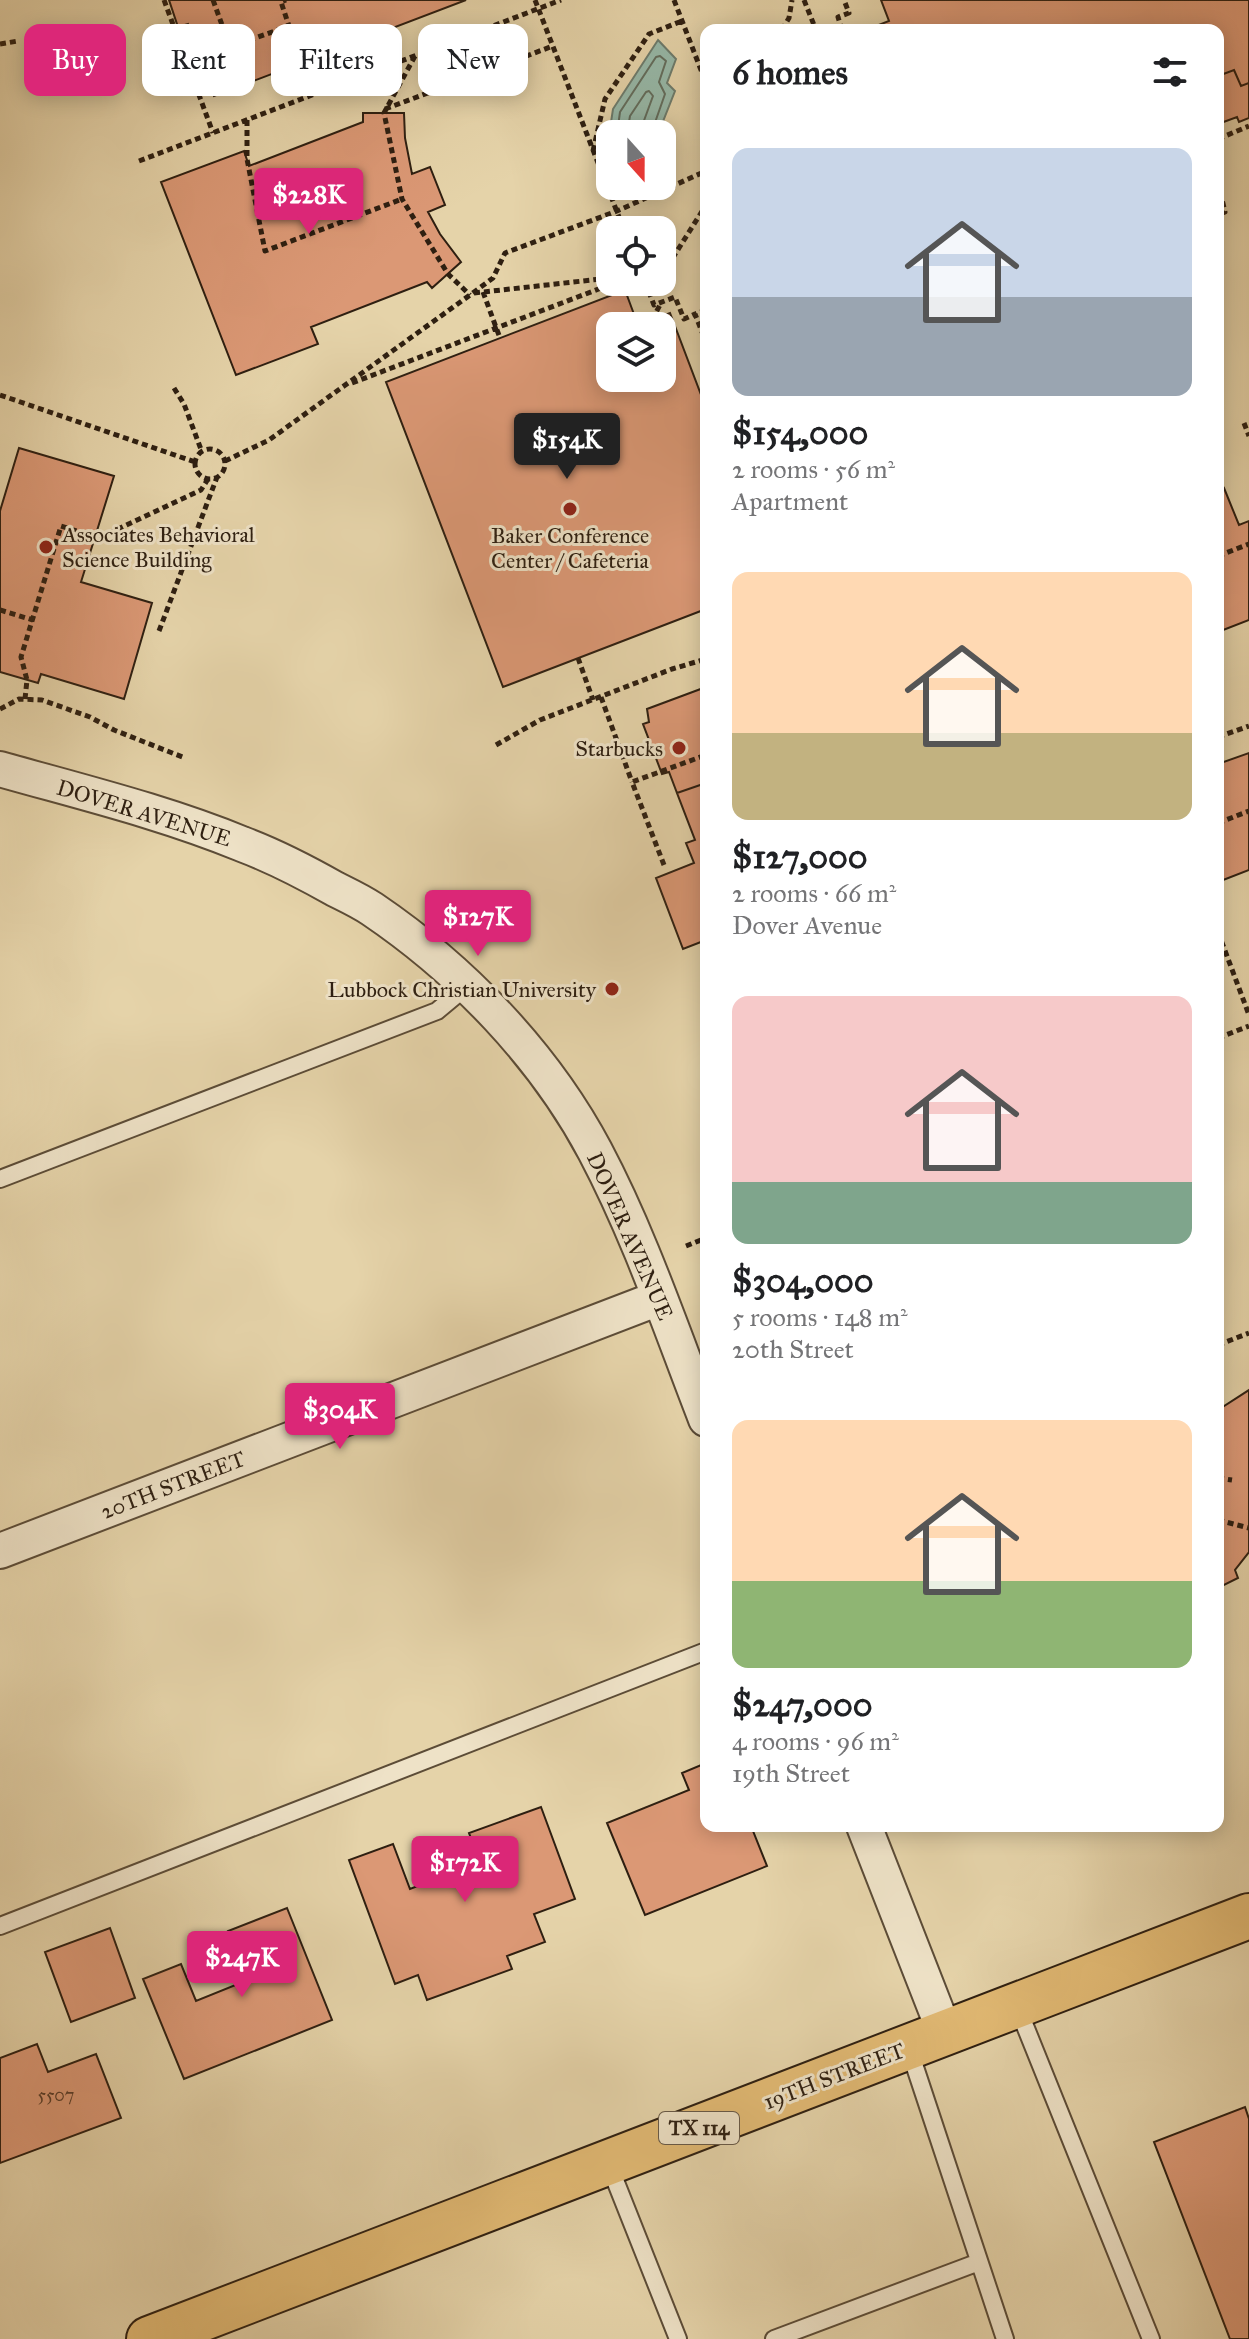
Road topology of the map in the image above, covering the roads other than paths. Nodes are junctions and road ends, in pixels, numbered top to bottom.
1 (0, 769) edge
2 (467, 986) junction
3 (0, 1179) edge
4 (659, 1298) junction
5 (700, 1404) edge
6 (0, 1551) edge
7 (700, 1653) edge
8 (866, 1832) edge
9 (1249, 1916) edge
10 (0, 1926) edge
11 (1017, 2006) junction
12 (927, 2040) junction
13 (608, 2163) junction
14 (979, 2262) junction
15 (198, 2330) edge
16 (149, 2339) edge
17 (678, 2339) edge
18 (774, 2339) edge
19 (1005, 2339) edge
20 (1151, 2339) edge

1 - 2 street, DOVER AVENUE
2 - 3 lane
2 - 4 street, DOVER AVENUE
4 - 5 street, DOVER AVENUE
4 - 6 street, 20TH STREET
7 - 10 lane
8 - 12 street
9 - 11 main road, 19TH STREET / TX 114
11 - 12 main road, 19TH STREET / TX 114
11 - 20 lane
12 - 13 main road, 19TH STREET / TX 114
12 - 14 lane
13 - 15 main road, 19TH STREET / TX 114
13 - 17 lane
14 - 18 lane
14 - 19 lane
15 - 16 main road, 19TH STREET / TX 114

